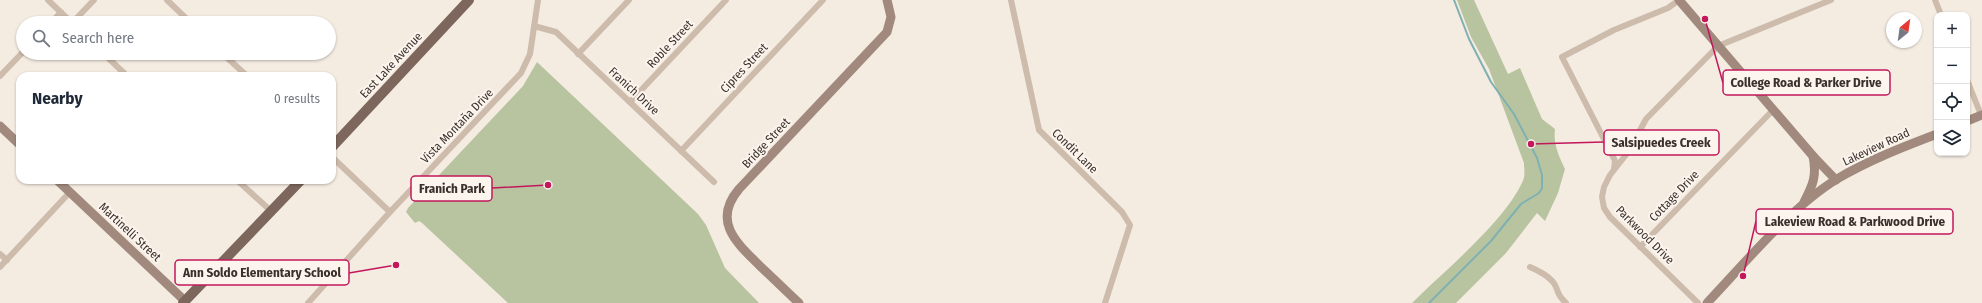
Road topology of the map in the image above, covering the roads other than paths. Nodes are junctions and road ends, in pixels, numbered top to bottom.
1 (48, 0) edge
2 (94, 0) edge
3 (167, 0) edge
4 (469, 0) edge
5 (538, 0) edge
6 (629, 0) edge
7 (726, 0) edge
8 (823, 0) edge
9 (887, 0) edge
10 (1010, 0) edge
11 (1679, 0) edge
12 (1831, 0) edge
13 (1935, 0) edge
14 (61, 12) junction
15 (1940, 12) edge
16 (57, 16) edge
17 (65, 16) edge
18 (79, 16) edge
19 (184, 16) edge
20 (534, 26) junction
21 (1718, 46) junction
22 (578, 54) junction
23 (16, 59) edge
24 (110, 60) edge
25 (230, 60) edge
26 (123, 72) edge
27 (243, 72) edge
28 (0, 76) edge
29 (1969, 84) edge
30 (630, 102) junction
31 (1774, 109) junction
32 (1982, 115) edge
33 (1970, 120) edge
34 (0, 126) edge
35 (1934, 135) edge
36 (1604, 140) junction
37 (16, 141) edge
38 (336, 143) edge
39 (681, 151) junction
40 (1630, 151) junction
41 (1813, 156) junction
42 (336, 161) edge
43 (1614, 171) junction
44 (1836, 180) junction
45 (714, 182) dead end
46 (61, 184) edge
47 (242, 184) edge
48 (297, 184) edge
49 (70, 192) junction
50 (1803, 206) junction
51 (271, 211) junction
52 (390, 212) junction
53 (1640, 247) junction
54 (0, 254) edge
55 (7, 260) junction
56 (0, 267) edge
57 (1530, 267) dead end
58 (184, 302) edge
59 (308, 303) edge
60 (799, 303) edge
61 (1105, 303) edge
62 (1566, 303) edge
63 (1698, 303) edge
64 (1707, 303) edge

1 - 14 street
2 - 18 street
3 - 19 street
4 - 38 main road, East Lake Avenue
5 - 20 street, Vista Montaña Drive
6 - 22 street
7 - 30 street, Roble Street
8 - 39 street, Cipres Street
9 - 60 street, Bridge Street
10 - 61 street, Condit Lane
11 - 21 street
11 - 36 street
12 - 21 street
13 - 15 street
14 - 16 street
14 - 17 street
20 - 22 street, Franich Drive
20 - 52 street, Vista Montaña Drive
21 - 31 street
21 - 40 street, Parkwood Drive
22 - 30 street, Franich Drive
23 - 28 street
24 - 26 street
25 - 27 street
29 - 32 street
30 - 39 street, Franich Drive
31 - 41 street
31 - 53 street, Cottage Drive
32 - 33 street
34 - 37 street
35 - 44 street, Lakeview Road
36 - 40 street
36 - 43 street
39 - 45 street, Franich Drive
40 - 43 street, Parkwood Drive
41 - 44 street
41 - 50 street
42 - 52 street
43 - 53 street, Parkwood Drive
44 - 50 street, Lakeview Road
46 - 49 street, Martinelli Street
47 - 51 street
48 - 51 main road
49 - 55 street
49 - 58 street, Martinelli Street
50 - 64 street, Lakeview Road
51 - 58 main road
52 - 59 street, Vista Montaña Drive
53 - 63 street, Parkwood Drive
54 - 55 street
55 - 56 street
57 - 62 street

